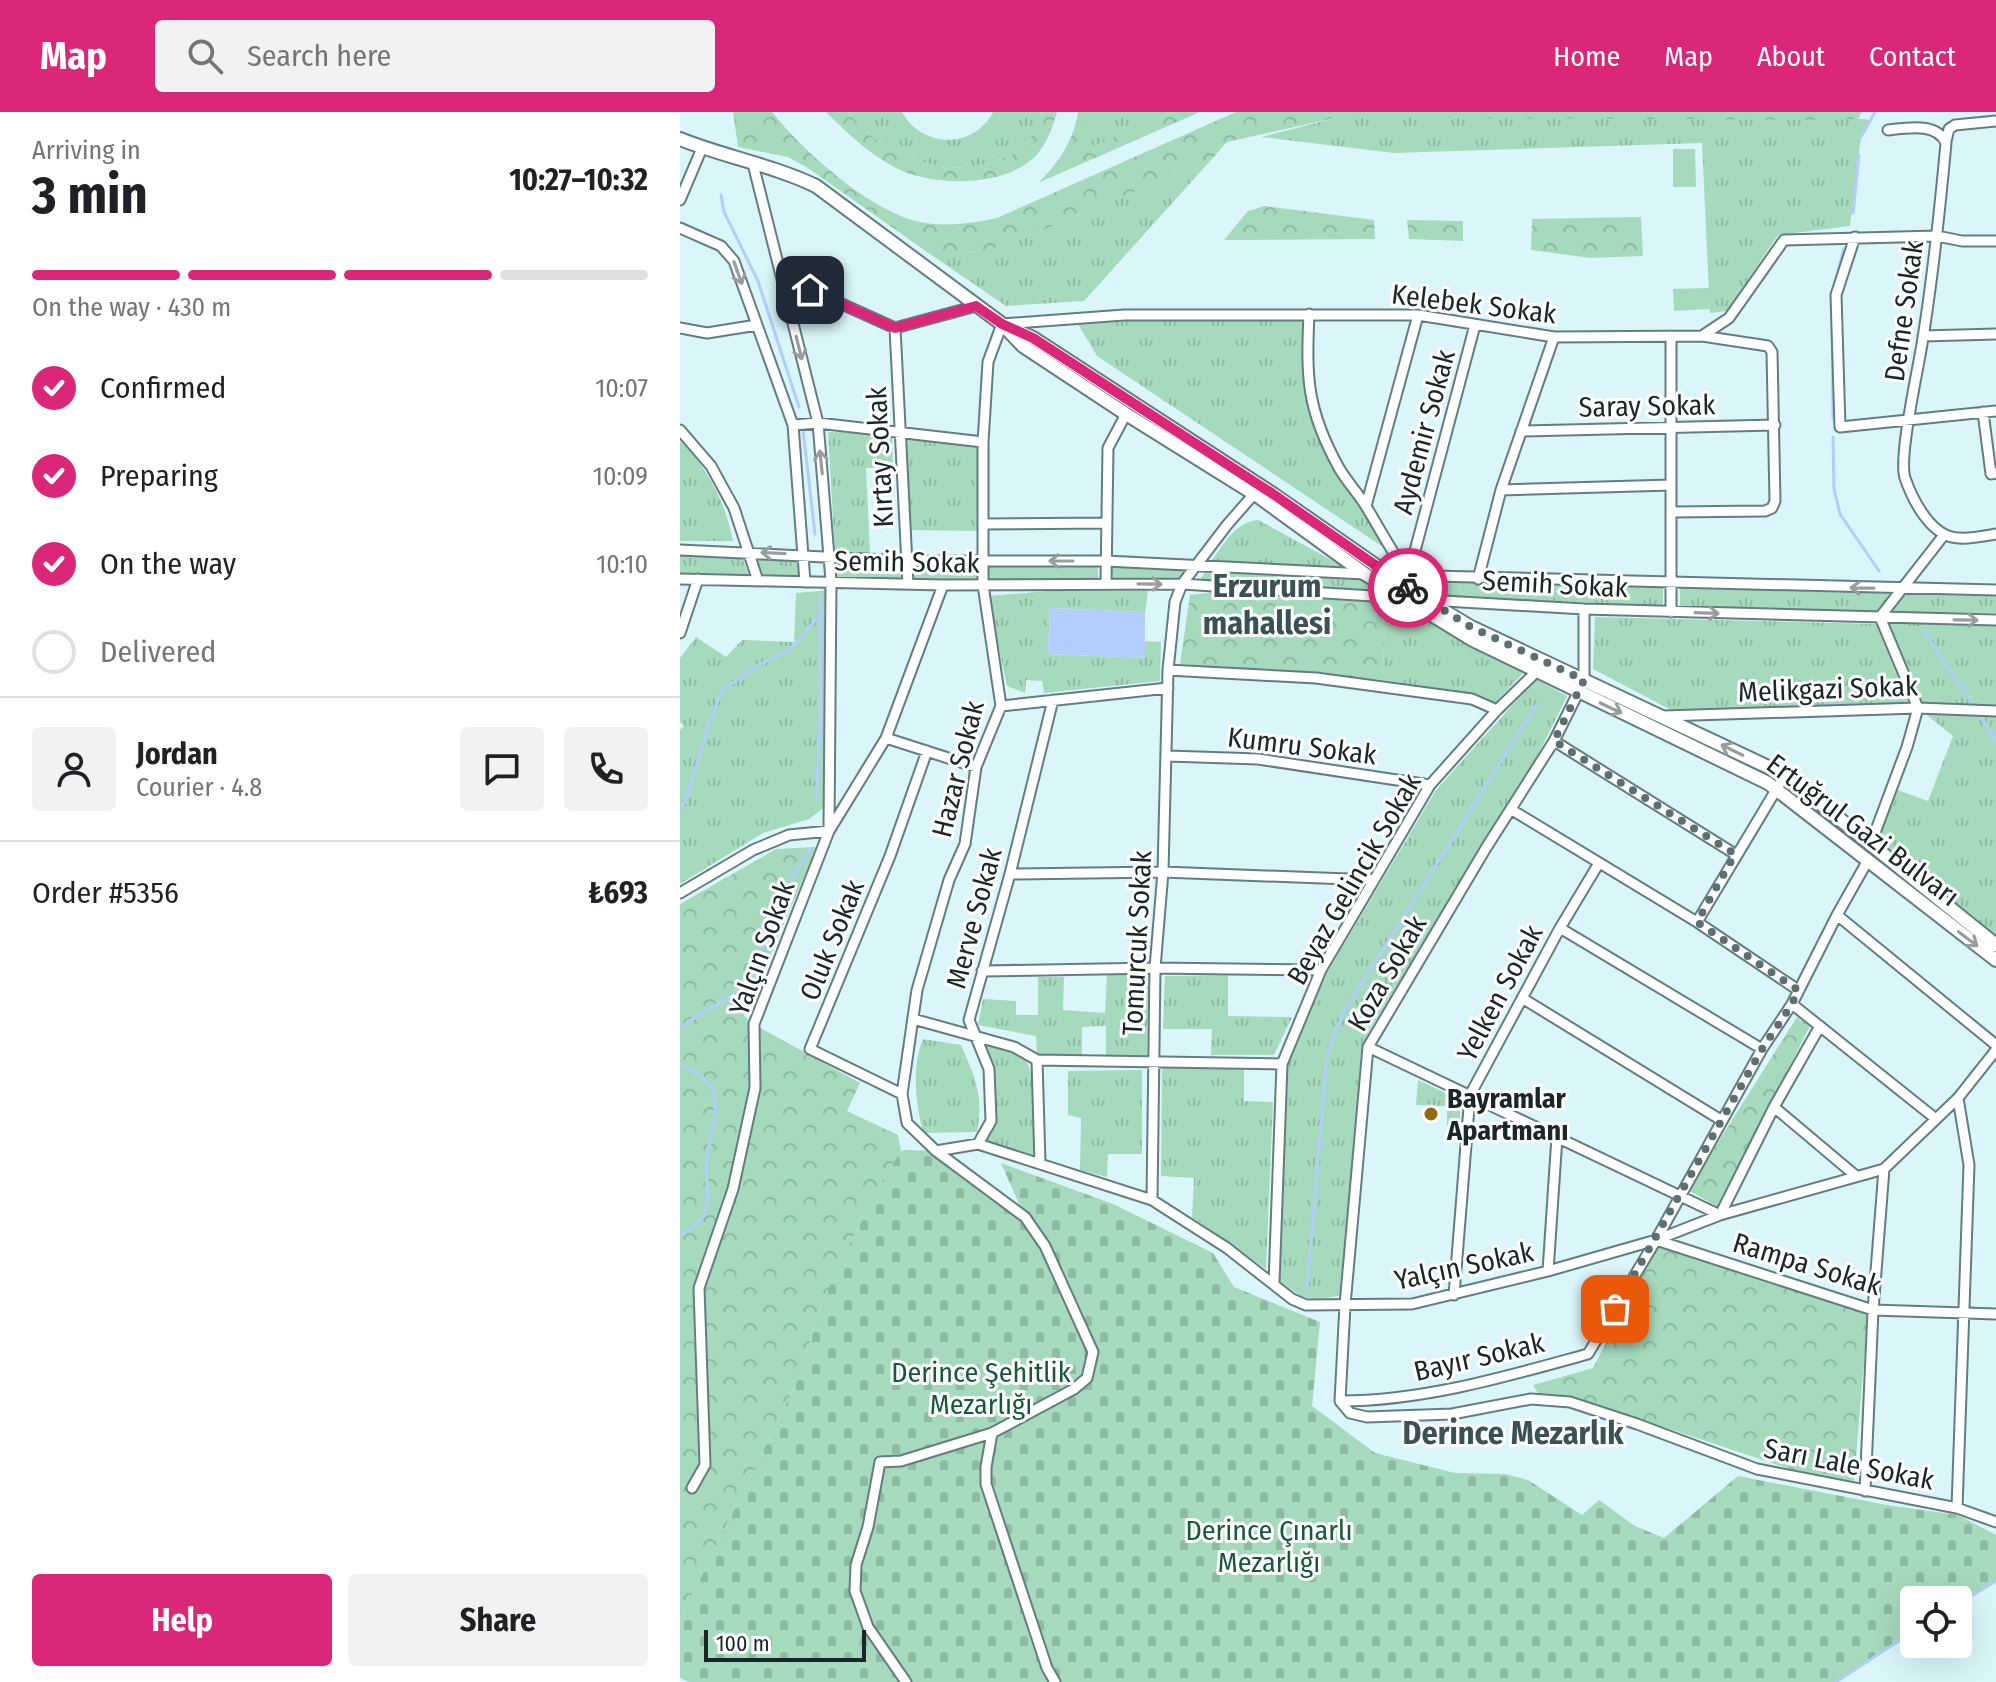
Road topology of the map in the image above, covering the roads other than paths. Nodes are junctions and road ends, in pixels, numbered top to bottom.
1 (1996, 121) edge
2 (1888, 130) dead end
3 (680, 139) edge
4 (1946, 143) junction
5 (702, 148) junction
6 (753, 164) junction
7 (680, 200) edge
8 (680, 228) edge
9 (1937, 236) junction
10 (1851, 237) junction
11 (1996, 241) edge
12 (782, 277) junction
13 (976, 306) junction
14 (1309, 314) junction
15 (1418, 315) junction
16 (1002, 324) junction
17 (757, 325) junction
18 (1475, 325) junction
19 (680, 328) edge
20 (895, 328) junction
21 (1996, 334) edge
22 (1671, 336) junction
23 (1702, 336) junction
24 (1923, 336) junction
25 (1554, 337) junction
26 (1996, 411) edge
27 (1983, 412) junction
28 (1126, 414) junction
29 (1910, 419) junction
30 (818, 423) junction
31 (793, 425) junction
32 (1775, 425) junction
33 (1672, 427) junction
34 (680, 430) edge
35 (900, 431) junction
36 (1521, 431) junction
37 (983, 442) junction
38 (1996, 473) edge
39 (1671, 485) junction
40 (1501, 490) junction
41 (1254, 494) junction
42 (1366, 506) junction
43 (1672, 512) junction
44 (1107, 523) junction
45 (983, 524) junction
46 (1996, 534) edge
47 (1944, 535) junction
48 (680, 550) edge
49 (748, 552) junction
50 (805, 555) junction
51 (818, 556) junction
52 (907, 561) junction
53 (983, 561) junction
54 (1106, 561) junction
55 (830, 562) junction
56 (1195, 566) junction
57 (804, 568) junction
58 (1365, 574) junction
59 (1388, 575) junction
60 (680, 579) edge
61 (698, 579) junction
62 (1478, 579) junction
63 (758, 581) junction
64 (831, 581) junction
65 (805, 582) junction
66 (818, 582) junction
67 (1106, 583) junction
68 (1671, 583) junction
69 (908, 584) junction
70 (1182, 584) junction
71 (943, 585) junction
72 (983, 585) junction
73 (1406, 587) junction
74 (1902, 589) junction
75 (1996, 590) edge
76 (1424, 599) junction
77 (1584, 609) junction
78 (1671, 612) junction
79 (1880, 617) junction
80 (1996, 620) edge
81 (680, 633) edge
82 (1168, 670) junction
83 (1535, 673) junction
84 (1584, 680) junction
85 (1168, 688) junction
86 (1578, 693) junction
87 (1053, 700) junction
88 (1001, 706) junction
89 (1918, 708) junction
90 (1497, 710) junction
91 (1996, 711) edge
92 (1662, 716) junction
93 (886, 738) junction
94 (1554, 741) junction
95 (927, 751) junction
96 (1168, 756) junction
97 (976, 767) junction
98 (1785, 775) junction
99 (1430, 785) junction
100 (1775, 788) junction
101 (1512, 810) junction
102 (829, 831) junction
103 (1870, 846) junction
104 (1735, 854) junction
105 (1867, 862) junction
106 (1599, 863) junction
107 (1163, 872) junction
108 (1010, 874) junction
109 (1374, 880) junction
110 (680, 893) edge
111 (1837, 915) junction
112 (1697, 922) junction
113 (1560, 928) junction
114 (1996, 945) edge
115 (1996, 960) edge
116 (1155, 968) junction
117 (1321, 970) junction
118 (982, 971) junction
119 (1798, 990) junction
120 (1522, 998) junction
121 (1792, 1004) junction
122 (913, 1019) junction
123 (1820, 1026) junction
124 (975, 1038) junction
125 (1368, 1047) junction
126 (1996, 1047) edge
127 (1762, 1049) junction
128 (1037, 1060) junction
129 (1154, 1062) junction
130 (1282, 1064) junction
131 (902, 1094) junction
132 (1470, 1095) junction
133 (1958, 1098) junction
134 (1774, 1107) junction
135 (1936, 1119) junction
136 (1721, 1120) junction
137 (1557, 1137) junction
138 (978, 1144) junction
139 (936, 1151) junction
140 (1040, 1164) junction
141 (1884, 1169) junction
142 (1856, 1176) junction
143 (1680, 1194) junction
144 (1152, 1200) junction
145 (1720, 1215) junction
146 (1656, 1240) junction
147 (1548, 1271) junction
148 (1274, 1283) junction
149 (1454, 1295) junction
150 (1345, 1305) junction
151 (1873, 1310) junction
152 (1965, 1314) junction
153 (1996, 1314) edge
154 (1340, 1401) junction
155 (992, 1433) junction
156 (692, 1488) dead end
157 (1865, 1491) junction
158 (1957, 1508) junction
159 (1996, 1522) edge
160 (906, 1682) edge
161 (1055, 1682) edge

1 - 4 street
2 - 4 street
3 - 5 main road, Ertuğrul Gazi Bulvarı
4 - 9 street, Defne Sokak
5 - 6 main road, Ertuğrul Gazi Bulvarı
5 - 7 street
6 - 12 street
6 - 13 main road, Ertuğrul Gazi Bulvarı
8 -> 17 street
9 - 10 street
9 - 11 street
9 - 24 street, Defne Sokak
10 - 23 street
10 - 29 street
12 - 20 street
12 -> 30 street
13 - 16 main road, Ertuğrul Gazi Bulvarı
13 - 20 street
14 - 15 street, Kelebek Sokak
14 - 16 street, Kelebek Sokak
14 - 42 street
15 - 18 street, Kelebek Sokak
15 - 42 street
16 - 28 main road, Ertuğrul Gazi Bulvarı
16 - 37 street, Hazar Sokak
16 - 59 main road, Ertuğrul Gazi Bulvarı
17 - 19 street
17 - 31 street
18 - 25 street, Kelebek Sokak
18 - 73 street, Aydemir Sokak
20 - 35 street, Kırtay Sokak
21 - 24 street
22 - 23 street, Kelebek Sokak
22 - 25 street, Kelebek Sokak
22 - 33 street
23 - 32 street, Kelebek Sokak
24 - 29 street, Defne Sokak
25 - 36 street
26 - 27 street
27 - 29 street
27 - 38 street
28 - 41 main road, Ertuğrul Gazi Bulvarı
28 - 44 street
29 - 47 street, Defne Sokak
30 - 31 street
30 - 35 street
55 -> 30 street
31 - 50 street
32 - 33 street, Saray Sokak
32 - 43 street
33 - 36 street, Saray Sokak
33 - 39 street
34 - 49 street
35 - 37 street
35 - 52 street, Kırtay Sokak
36 - 40 street
37 - 45 street, Hazar Sokak
39 - 40 street
39 - 43 street
40 - 62 street
41 - 56 street
41 - 58 main road, Ertuğrul Gazi Bulvarı
42 - 73 street
43 - 68 street
44 - 45 street
44 - 54 street
45 - 53 street, Hazar Sokak
46 - 47 street
47 - 74 street
48 - 49 street, Semih Sokak
50 -> 49 street, Semih Sokak
49 - 63 street
50 - 51 street, Semih Sokak
50 - 57 street
51 - 55 street, Semih Sokak
51 - 57 street
52 - 53 street, Semih Sokak
52 - 55 street, Semih Sokak
52 - 69 street, Kırtay Sokak
54 -> 53 street, Semih Sokak
53 - 72 street, Hazar Sokak
54 - 56 street, Semih Sokak
54 - 67 street
55 - 64 street
55 - 66 street
56 - 58 street, Semih Sokak
56 - 70 street
57 - 65 street
57 - 66 street
58 - 59 street, Semih Sokak
58 - 73 main road, Ertuğrul Gazi Bulvarı
59 - 73 main road, Ertuğrul Gazi Bulvarı
60 - 61 street, Semih Sokak
61 - 63 street, Semih Sokak
61 - 81 street
62 - 68 street, Semih Sokak
62 - 73 street, Semih Sokak
63 - 65 street, Semih Sokak
64 - 66 street, Semih Sokak
64 - 69 street, Semih Sokak
64 - 102 street
65 - 66 street, Semih Sokak
67 -> 70 street, Semih Sokak
67 - 72 street, Semih Sokak
74 -> 68 street, Semih Sokak
68 - 78 street
69 - 71 street, Semih Sokak
70 - 73 street, Semih Sokak
70 - 82 street, Tomurcuk Sokak
71 - 72 street, Semih Sokak
71 - 93 street, Yalçın Sokak
72 - 88 street, Hazar Sokak
73 - 76 main road, Ertuğrul Gazi Bulvarı
73 - 83 main road, Ertuğrul Gazi Bulvarı
74 - 75 street, Semih Sokak
74 - 79 street
76 - 77 street, Semih Sokak
76 - 84 main road, Ertuğrul Gazi Bulvarı
77 - 78 street, Semih Sokak
77 - 84 street
78 -> 79 street, Semih Sokak
79 -> 80 street, Semih Sokak
79 - 89 street
82 - 85 street, Tomurcuk Sokak
82 - 90 street
83 - 86 main road, Ertuğrul Gazi Bulvarı
83 - 90 street, Beyaz Gelincik Sokak
84 - 86 street, Koza Sokak
84 - 92 main road, Ertuğrul Gazi Bulvarı
85 - 87 street
85 - 96 street, Tomurcuk Sokak
86 - 94 street, Koza Sokak
86 -> 100 main road, Ertuğrul Gazi Bulvarı
87 - 88 street
87 - 108 street, Merve Sokak
88 - 97 street, Hazar Sokak
89 - 91 street, Melikgazi Sokak
89 - 92 street, Melikgazi Sokak
89 - 103 street
90 - 99 street, Beyaz Gelincik Sokak
98 -> 92 main road, Ertuğrul Gazi Bulvarı
93 - 95 street
93 - 102 street, Yalçın Sokak
94 - 101 street, Koza Sokak
94 - 104 street
95 - 97 street
95 - 131 street, Oluk Sokak
96 - 99 street, Kumru Sokak
96 - 107 street, Tomurcuk Sokak
97 - 122 street, Hazar Sokak
98 - 100 street
98 - 103 main road, Ertuğrul Gazi Bulvarı
99 - 109 street, Beyaz Gelincik Sokak
100 - 104 street
100 - 105 main road, Ertuğrul Gazi Bulvarı
101 - 106 street
101 - 125 street, Koza Sokak
102 - 110 street
102 - 156 street, Yalçın Sokak
103 - 114 main road, Ertuğrul Gazi Bulvarı
104 - 112 street
105 - 111 street, Bayır Sokak
105 -> 115 main road, Ertuğrul Gazi Bulvarı
106 - 112 street
106 - 113 street, Yelken Sokak
107 - 108 street
107 - 109 street
107 - 116 street, Tomurcuk Sokak
108 - 118 street, Merve Sokak
109 - 117 street, Beyaz Gelincik Sokak
111 - 119 street, Bayır Sokak
111 - 126 street
112 - 119 street
113 - 120 street, Yelken Sokak
113 - 127 street
116 - 117 street
116 - 118 street
116 - 129 street, Tomurcuk Sokak
117 - 130 street, Beyaz Gelincik Sokak
118 - 124 street, Merve Sokak
119 - 121 street, Bayır Sokak
120 - 132 street, Yelken Sokak
120 - 136 street
121 - 123 street
121 - 127 street, Bayır Sokak
122 - 124 street
122 - 131 street, Hazar Sokak
123 - 134 street
123 - 135 street
124 - 128 street
124 - 138 street, Merve Sokak
125 - 132 street
125 - 150 street, Koza Sokak
126 - 133 street
127 - 136 street, Bayır Sokak
128 - 129 street
128 - 140 street
129 - 130 street
129 - 144 street, Tomurcuk Sokak
130 - 148 street, Beyaz Gelincik Sokak
131 - 139 street, Hazar Sokak
132 - 137 street
132 - 149 street, Yelken Sokak
133 - 135 street
133 - 152 street, Sarı Lale Sokak
134 - 142 street
134 - 145 street
135 - 141 street
136 - 143 street, Bayır Sokak
137 - 143 street
137 - 147 street
138 - 139 street, Yalçın Sokak
138 - 140 street, Yalçın Sokak
139 - 155 street
140 - 144 street, Yalçın Sokak
141 - 142 street
141 - 151 street
142 - 145 street
143 - 145 street
143 - 146 street, Bayır Sokak
144 - 148 street, Yalçın Sokak
145 - 146 street, Yalçın Sokak
146 - 147 street, Yalçın Sokak
146 - 151 street, Rampa Sokak
146 - 154 street, Bayır Sokak
147 - 149 street, Yalçın Sokak
148 - 150 street, Yalçın Sokak
149 - 150 street, Yalçın Sokak
150 - 154 street, Koza Sokak
151 - 152 street, Rampa Sokak
151 - 157 street
152 - 153 street, Rampa Sokak
152 - 158 street, Sarı Lale Sokak
154 - 157 street, Sarı Lale Sokak
155 - 160 street
155 - 161 street
157 - 158 street, Sarı Lale Sokak
158 - 159 street

